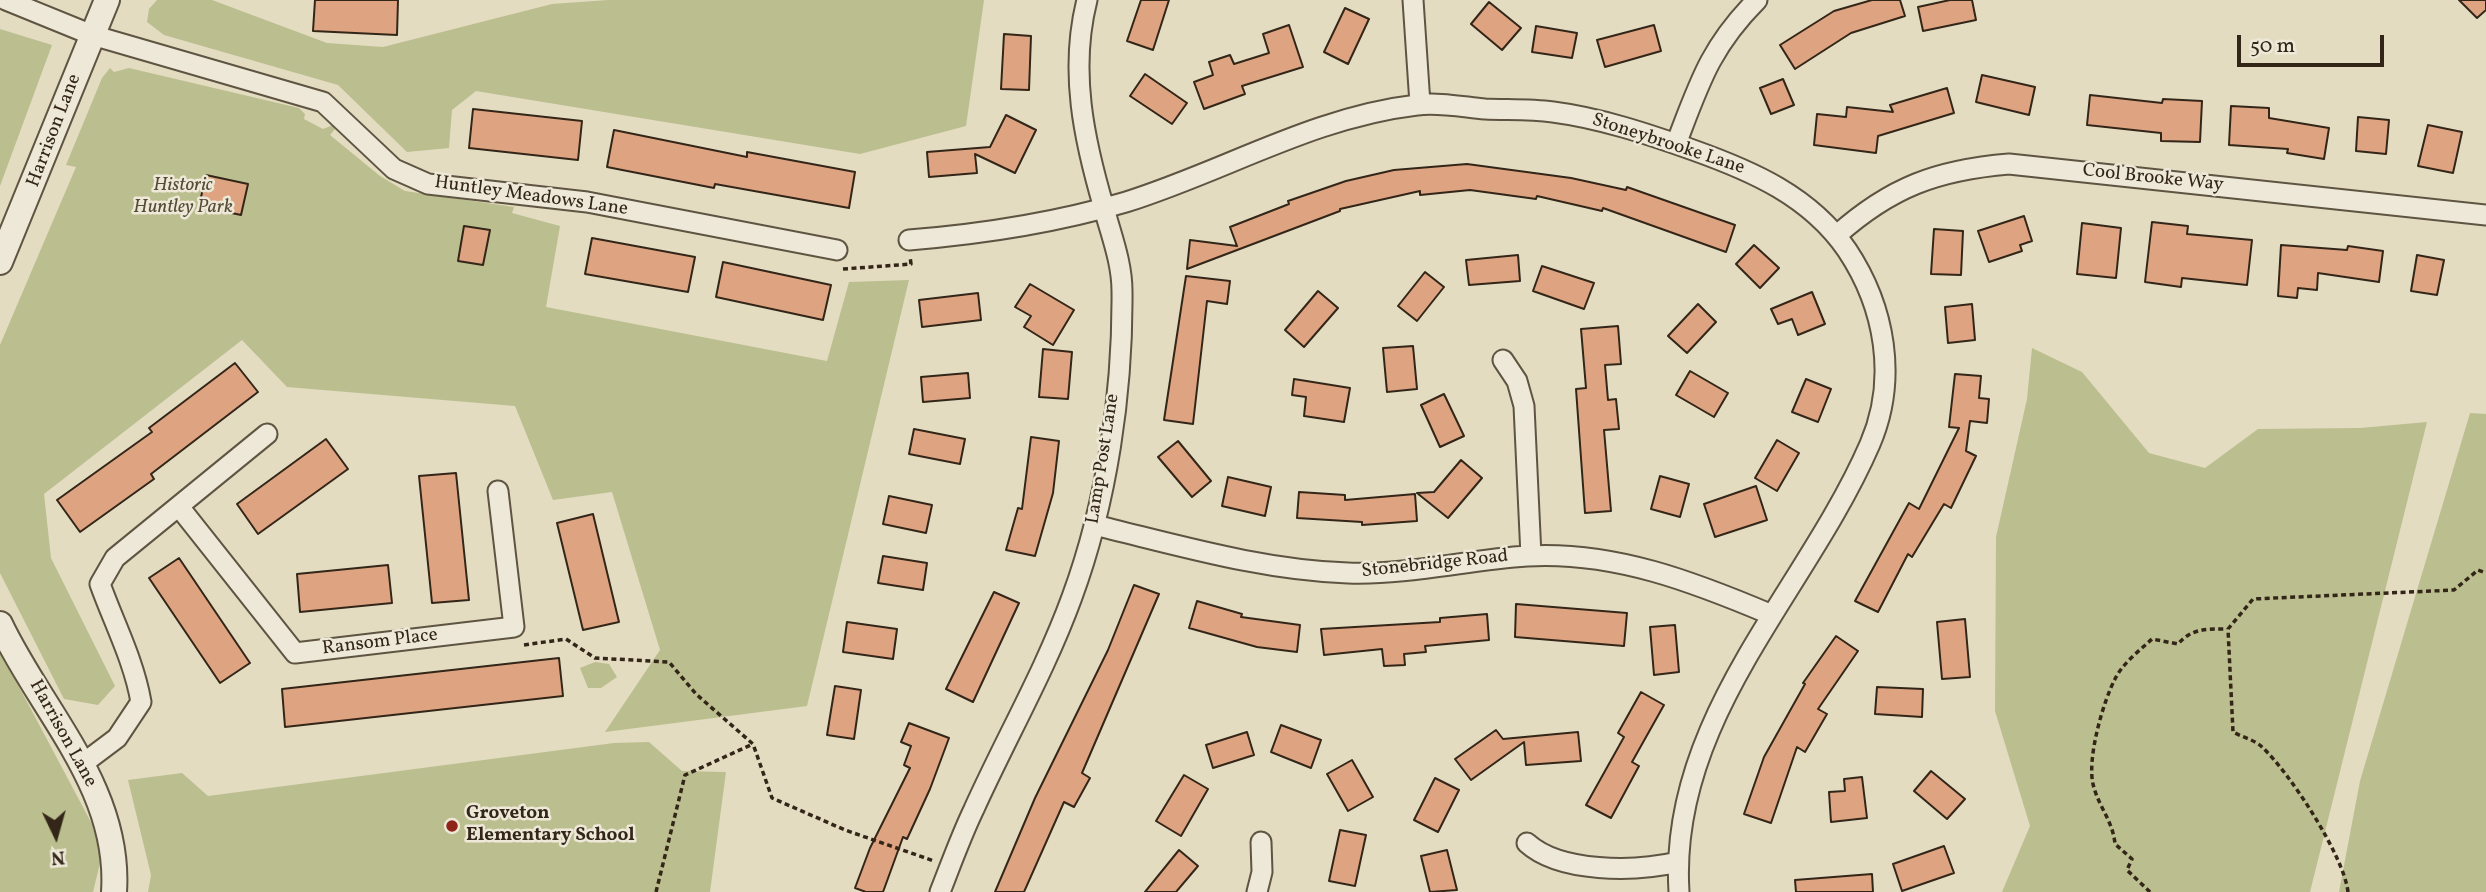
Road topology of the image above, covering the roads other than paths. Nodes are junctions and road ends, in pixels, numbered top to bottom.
1 (6, 0) edge
2 (107, 0) edge
3 (1087, 0) edge
4 (1413, 0) edge
5 (1757, 0) edge
6 (92, 35) junction
7 (1420, 104) junction
8 (1676, 144) junction
9 (1103, 208) junction
10 (2486, 215) edge
11 (1836, 234) junction
12 (909, 240) road end
13 (837, 250) road end
14 (0, 262) edge
15 (1503, 360) dead end
16 (267, 434) dead end
17 (498, 491) dead end
18 (180, 508) junction
19 (1094, 525) junction
20 (1531, 556) junction
21 (1772, 615) junction
22 (0, 624) edge
23 (82, 765) junction
24 (1261, 842) dead end
25 (1527, 843) dead end
26 (1678, 863) junction
27 (114, 892) edge
28 (940, 892) edge
29 (1257, 892) edge
30 (1679, 892) edge

1 - 6 street, Huntley Meadows Lane
2 - 6 street, Harrison Lane
3 - 9 street, Lamp Post Lane
4 - 7 street
5 - 8 street
6 - 13 street, Huntley Meadows Lane
6 - 14 street, Harrison Lane
7 - 8 street, Stoneybrooke Lane
7 - 9 street, Stoneybrooke Lane
8 - 11 street, Stoneybrooke Lane
9 - 12 street, Stoneybrooke Lane
9 - 19 street, Lamp Post Lane
10 - 11 street, Cool Brooke Way
11 - 21 street, Stoneybrooke Lane
15 - 20 street
16 - 18 street
17 - 18 street, Ransom Place
18 - 23 street
19 - 20 street, Stonebridge Road
19 - 28 street, Lamp Post Lane
20 - 21 street, Stonebridge Road
21 - 26 street, Stoneybrooke Lane
22 - 23 street, Harrison Lane
23 - 27 street, Harrison Lane
24 - 29 street
25 - 26 street
26 - 30 street, Stoneybrooke Lane

